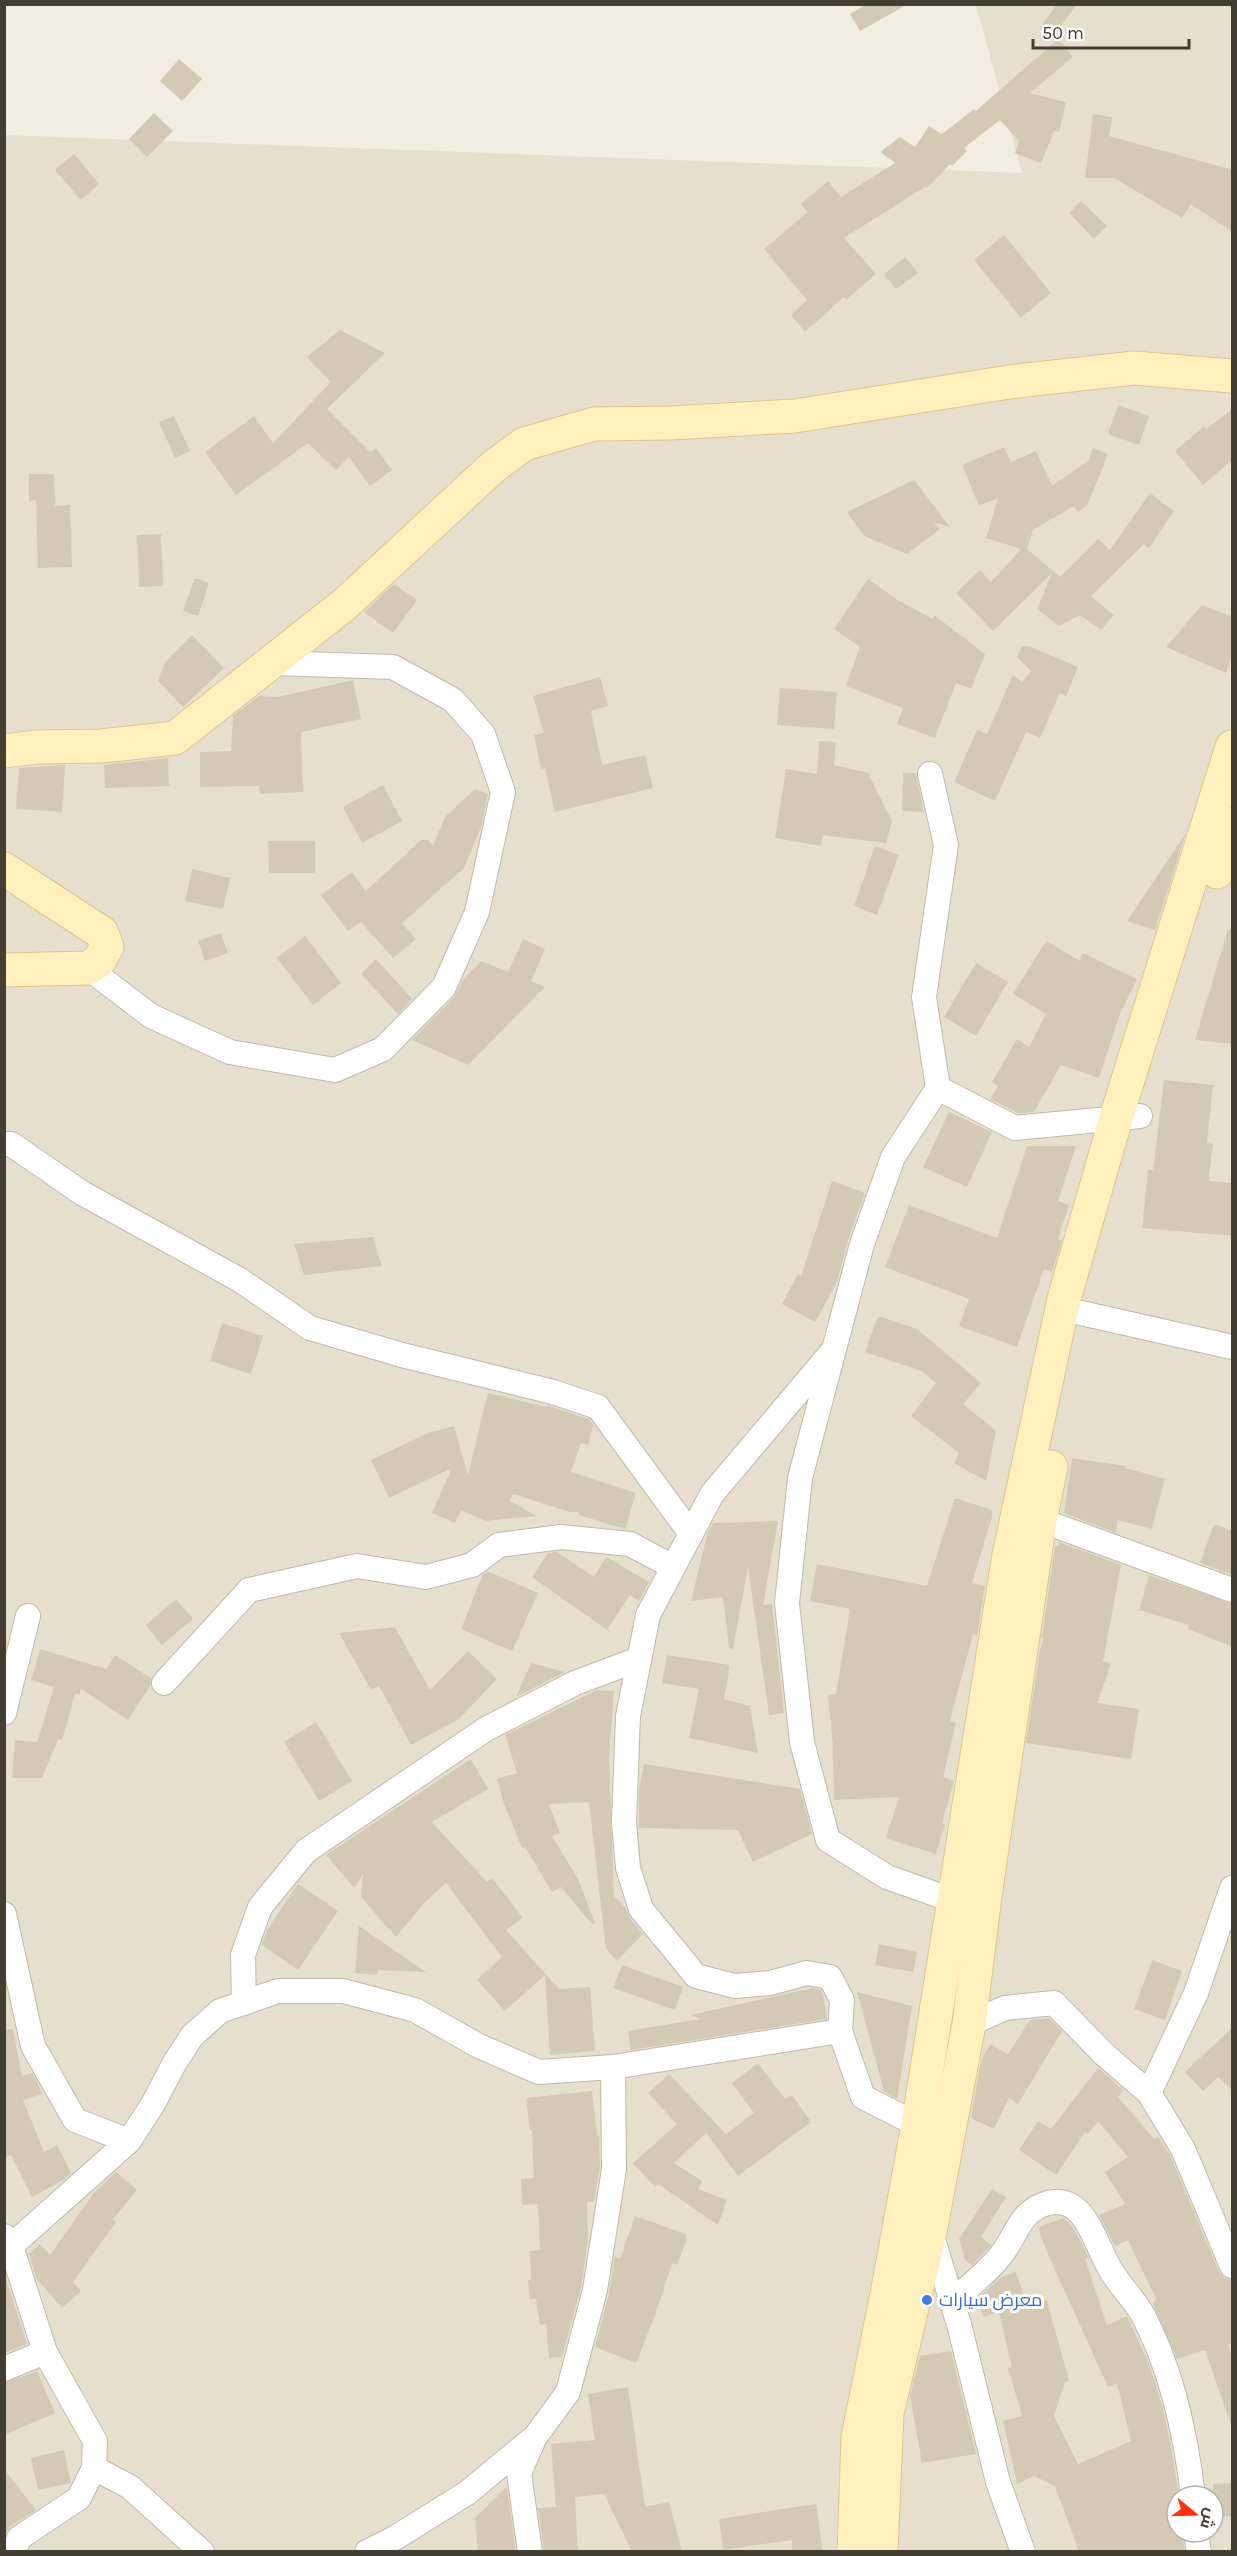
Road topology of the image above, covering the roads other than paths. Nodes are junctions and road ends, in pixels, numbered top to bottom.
1 (1233, 376) edge
2 (273, 663) junction
3 (1233, 747) edge
4 (4, 751) edge
5 (930, 774) dead end
6 (1233, 825) edge
7 (4, 869) edge
8 (88, 968) junction
9 (4, 970) edge
10 (938, 1088) junction
11 (1128, 1117) junction
12 (4, 1144) edge
13 (1081, 1313) junction
14 (836, 1347) junction
15 (1233, 1347) edge
16 (1040, 1520) junction
17 (691, 1534) junction
18 (673, 1567) junction
19 (1233, 1590) edge
20 (28, 1616) dead end
21 (639, 1659) junction
22 (164, 1683) dead end
23 (4, 1713) edge
24 (1233, 1888) edge
25 (952, 1900) junction
26 (4, 1914) edge
27 (244, 2003) junction
28 (969, 2024) junction
29 (840, 2031) junction
30 (613, 2067) junction
31 (1149, 2093) junction
32 (918, 2125) junction
33 (129, 2141) junction
34 (930, 2232) junction
35 (8, 2241) edge
36 (1233, 2266) edge
37 (952, 2302) junction
38 (45, 2352) junction
39 (4, 2369) edge
40 (535, 2437) junction
41 (94, 2468) junction
42 (1191, 2484) edge
43 (14, 2552) edge
44 (202, 2552) edge
45 (367, 2552) edge
46 (530, 2552) edge
47 (854, 2552) edge
48 (881, 2552) edge
49 (1023, 2552) edge

1 - 2 street
2 - 4 street
2 - 8 street
3 - 11 street
5 - 10 street
6 - 11 street
7 - 8 street
8 - 9 street
10 - 11 street
10 - 14 street
11 - 13 street
11 - 25 street
12 - 17 street
13 - 15 street
13 - 16 street
14 - 17 street
14 - 25 street
16 - 19 street
16 - 28 street
17 - 18 street
18 - 21 street
18 - 22 street
20 - 23 street
21 - 27 street
21 - 29 street
24 - 31 street
25 - 32 street
26 - 33 street
27 - 30 street
27 - 33 street
28 - 31 street
28 - 34 street
29 - 30 street
29 - 32 street
30 - 40 street
31 - 36 street
32 - 34 street
32 - 47 street
33 - 35 street
34 - 37 street
34 - 48 street
35 - 38 street
37 - 42 street
37 - 49 street
38 - 39 street
38 - 41 street
40 - 45 street
40 - 46 street
41 - 43 street
41 - 44 street

